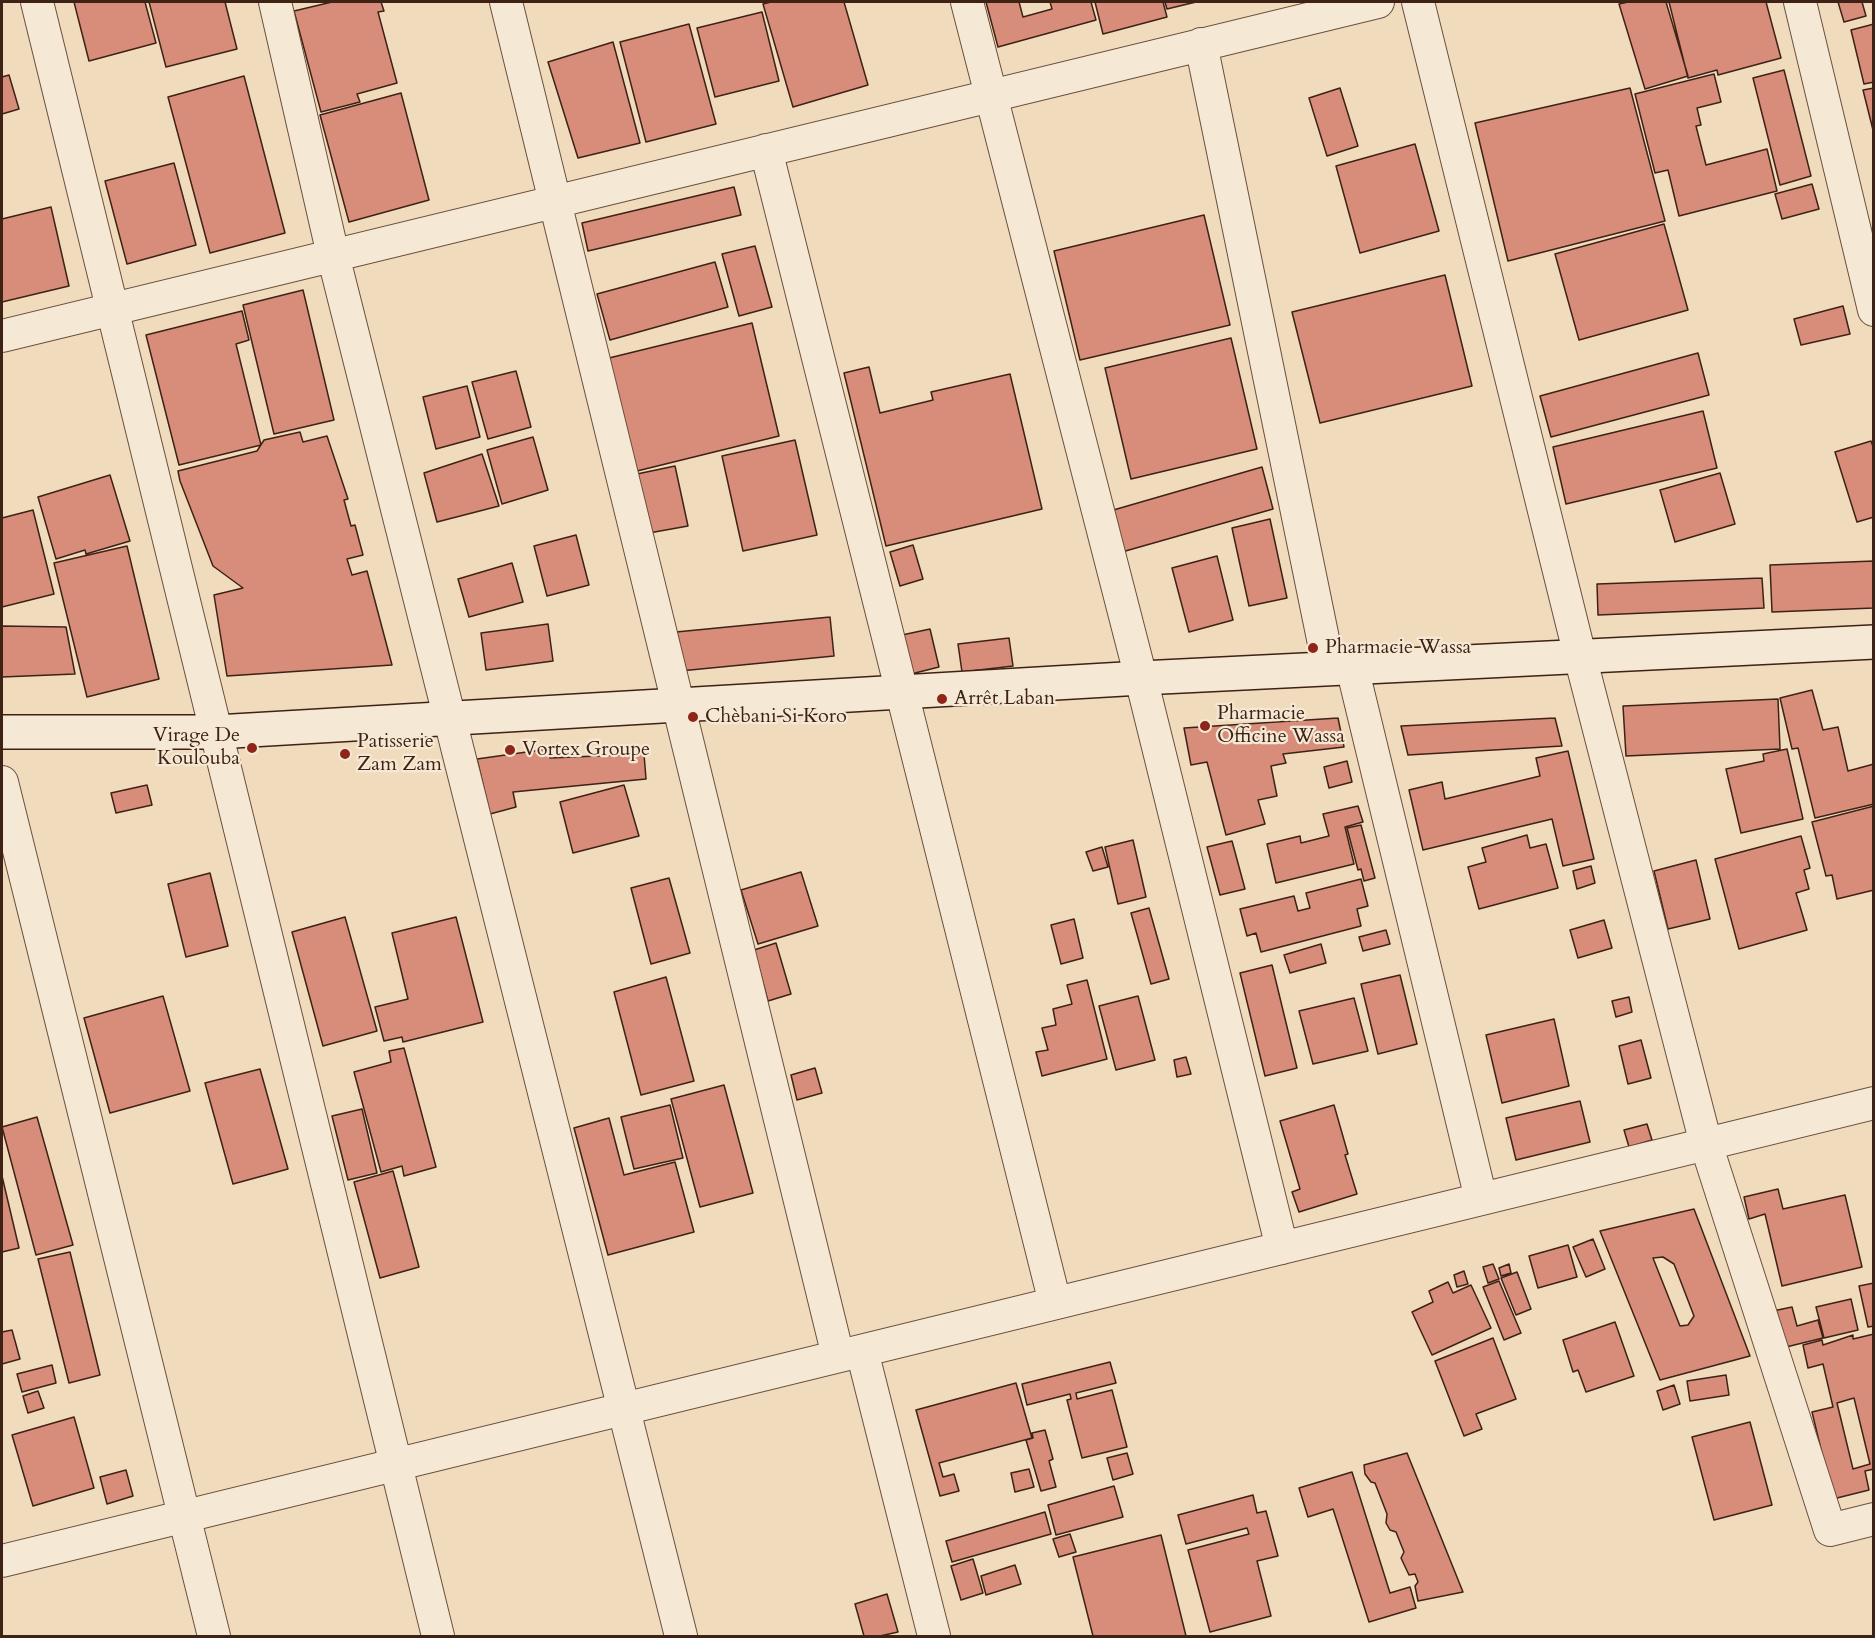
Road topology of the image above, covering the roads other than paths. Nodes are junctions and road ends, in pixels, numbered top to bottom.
1 (37, 2) edge
2 (275, 2) edge
3 (506, 2) edge
4 (967, 2) edge
5 (1378, 2) edge
6 (1418, 2) edge
7 (1800, 2) edge
8 (1201, 44) junction
9 (991, 95) junction
10 (766, 150) junction
11 (555, 201) junction
12 (333, 255) junction
13 (112, 309) junction
14 (1874, 310) edge
15 (2, 336) edge
16 (1874, 642) edge
17 (1580, 656) junction
18 (1340, 667) junction
19 (1141, 678) junction
20 (902, 692) junction
21 (678, 705) junction
22 (450, 718) junction
23 (2, 732) edge
24 (216, 732) junction
25 (2, 782) edge
26 (1874, 1103) edge
27 (1706, 1144) junction
28 (1481, 1199) junction
29 (1282, 1248) junction
30 (1055, 1303) junction
31 (850, 1353) junction
32 (624, 1408) junction
33 (396, 1465) junction
34 (184, 1516) junction
35 (1874, 1519) edge
36 (2, 1561) edge
37 (214, 1636) edge
38 (438, 1636) edge
39 (681, 1636) edge
40 (934, 1636) edge

1 - 13 street
2 - 12 street
3 - 11 street
4 - 9 street
5 - 8 street
6 - 17 street
7 - 14 street
8 - 9 street
8 - 18 street
9 - 10 street
9 - 19 street
10 - 11 street
10 - 20 street
11 - 12 street
11 - 21 street
12 - 13 street
12 - 22 street
13 - 15 street
13 - 24 street
16 - 17 main road
17 - 18 main road
17 - 27 street
18 - 19 main road
18 - 28 street
19 - 20 main road
19 - 29 street
20 - 21 main road
20 - 30 street
21 - 22 main road
21 - 31 street
22 - 24 main road
22 - 32 street
23 - 24 main road
24 - 33 street
25 - 34 street
26 - 27 street
27 - 28 street
27 - 35 street
28 - 29 street
29 - 30 street
30 - 31 street
31 - 32 street
31 - 40 street
32 - 33 street
32 - 39 street
33 - 34 street
33 - 38 street
34 - 36 street
34 - 37 street

